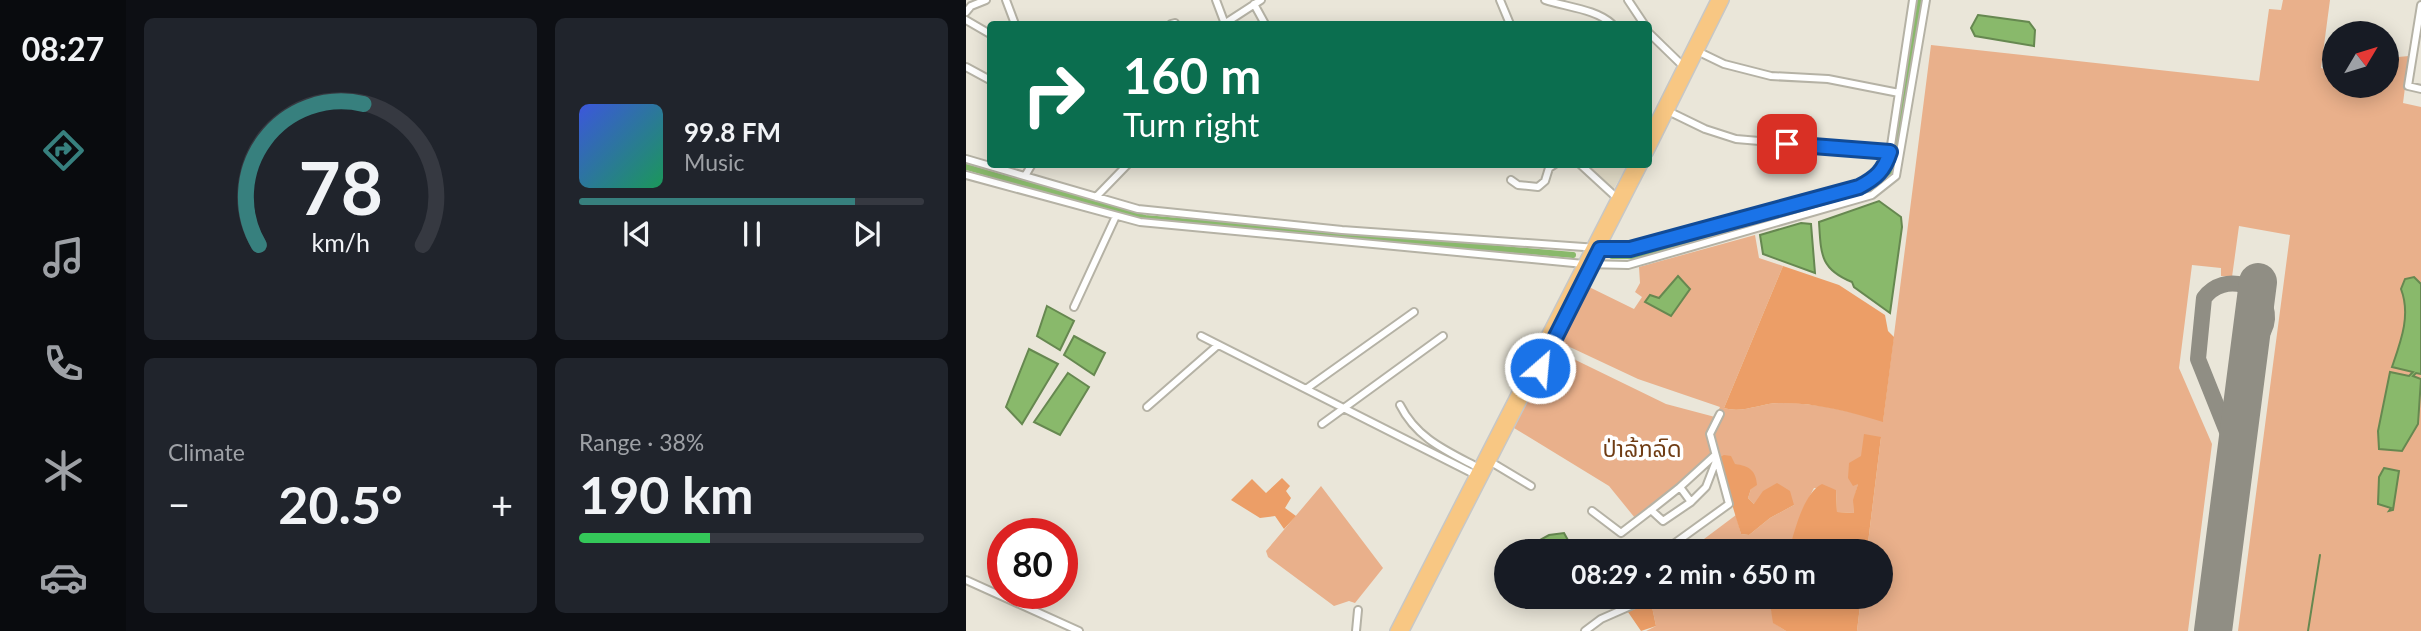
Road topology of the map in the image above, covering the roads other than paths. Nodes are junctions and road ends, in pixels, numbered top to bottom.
1 (986, 0) edge
2 (1006, 0) edge
3 (1216, 0) edge
4 (1500, 0) edge
5 (1545, 0) edge
6 (1628, 0) edge
7 (1716, 0) edge
8 (1724, 0) edge
9 (1913, 0) edge
10 (1926, 0) edge
11 (1258, 2) edge
12 (969, 3) edge
13 (2421, 5) edge
14 (966, 12) edge
15 (966, 20) edge
16 (1014, 21) edge
17 (1223, 21) edge
18 (1229, 21) edge
19 (1264, 21) edge
20 (1509, 21) edge
21 (1607, 21) edge
22 (1642, 21) edge
23 (987, 32) edge
24 (1652, 38) edge
25 (1695, 50) junction
26 (966, 67) edge
27 (1686, 68) junction
28 (987, 78) edge
29 (2421, 89) edge
30 (1899, 93) junction
31 (1670, 111) junction
32 (1652, 129) edge
33 (1652, 145) edge
34 (1890, 152) junction
35 (966, 159) edge
36 (987, 165) edge
37 (997, 168) edge
38 (1030, 168) edge
39 (1124, 168) edge
40 (1549, 168) edge
41 (1584, 168) edge
42 (1632, 168) edge
43 (1641, 168) edge
44 (966, 176) edge
45 (1025, 176) junction
46 (1511, 180) dead end
47 (1096, 197) junction
48 (1617, 198) junction
49 (1115, 216) junction
50 (1596, 249) junction
51 (1588, 264) junction
52 (1074, 307) dead end
53 (1413, 312) dead end
54 (1201, 336) dead end
55 (1443, 336) dead end
56 (1218, 345) junction
57 (1306, 389) junction
58 (1400, 405) dead end
59 (1147, 407) dead end
60 (1343, 409) junction
61 (1720, 414) dead end
62 (1322, 424) dead end
63 (1715, 459) junction
64 (1491, 462) junction
65 (1477, 471) junction
66 (1531, 486) dead end
67 (1680, 487) junction
68 (1691, 502) junction
69 (1651, 510) junction
70 (1592, 511) dead end
71 (1681, 539) edge
72 (966, 580) edge
73 (1624, 609) edge
74 (1358, 610) dead end
75 (1079, 631) edge
76 (1356, 631) edge
77 (1395, 631) edge
78 (1404, 631) edge
79 (1585, 631) edge

1 - 12 street
2 - 16 street
3 - 17 street
4 - 20 street
5 - 21 street
6 - 22 street
7 - 25 highway
8 - 25 highway
9 - 30 street
10 - 51 street
11 - 18 street
11 - 19 street
12 - 14 street
13 - 29 street
15 - 23 street
24 - 27 street
25 - 27 highway
25 - 30 street
26 - 28 street
27 - 31 highway
27 - 32 highway
30 - 34 street
31 - 33 highway
31 - 34 street
34 - 50 street
35 - 36 street
37 - 45 street
38 - 45 street
39 - 47 street
40 - 46 street
41 - 48 street
42 - 48 highway
43 - 50 highway
44 - 49 street
45 - 47 street
47 - 50 street
48 - 50 highway
49 - 51 street
49 - 52 street
50 - 51 highway
51 - 64 highway
51 - 65 highway
53 - 57 street
54 - 56 street
55 - 60 street
56 - 57 street
56 - 59 street
57 - 60 street
58 - 65 street
60 - 62 street
60 - 65 street
61 - 63 street
63 - 67 street
63 - 68 street
63 - 71 street
64 - 66 street
64 - 78 highway
65 - 77 highway
67 - 68 street
67 - 69 street
68 - 69 street
69 - 70 street
72 - 75 street
73 - 79 street
74 - 76 street

